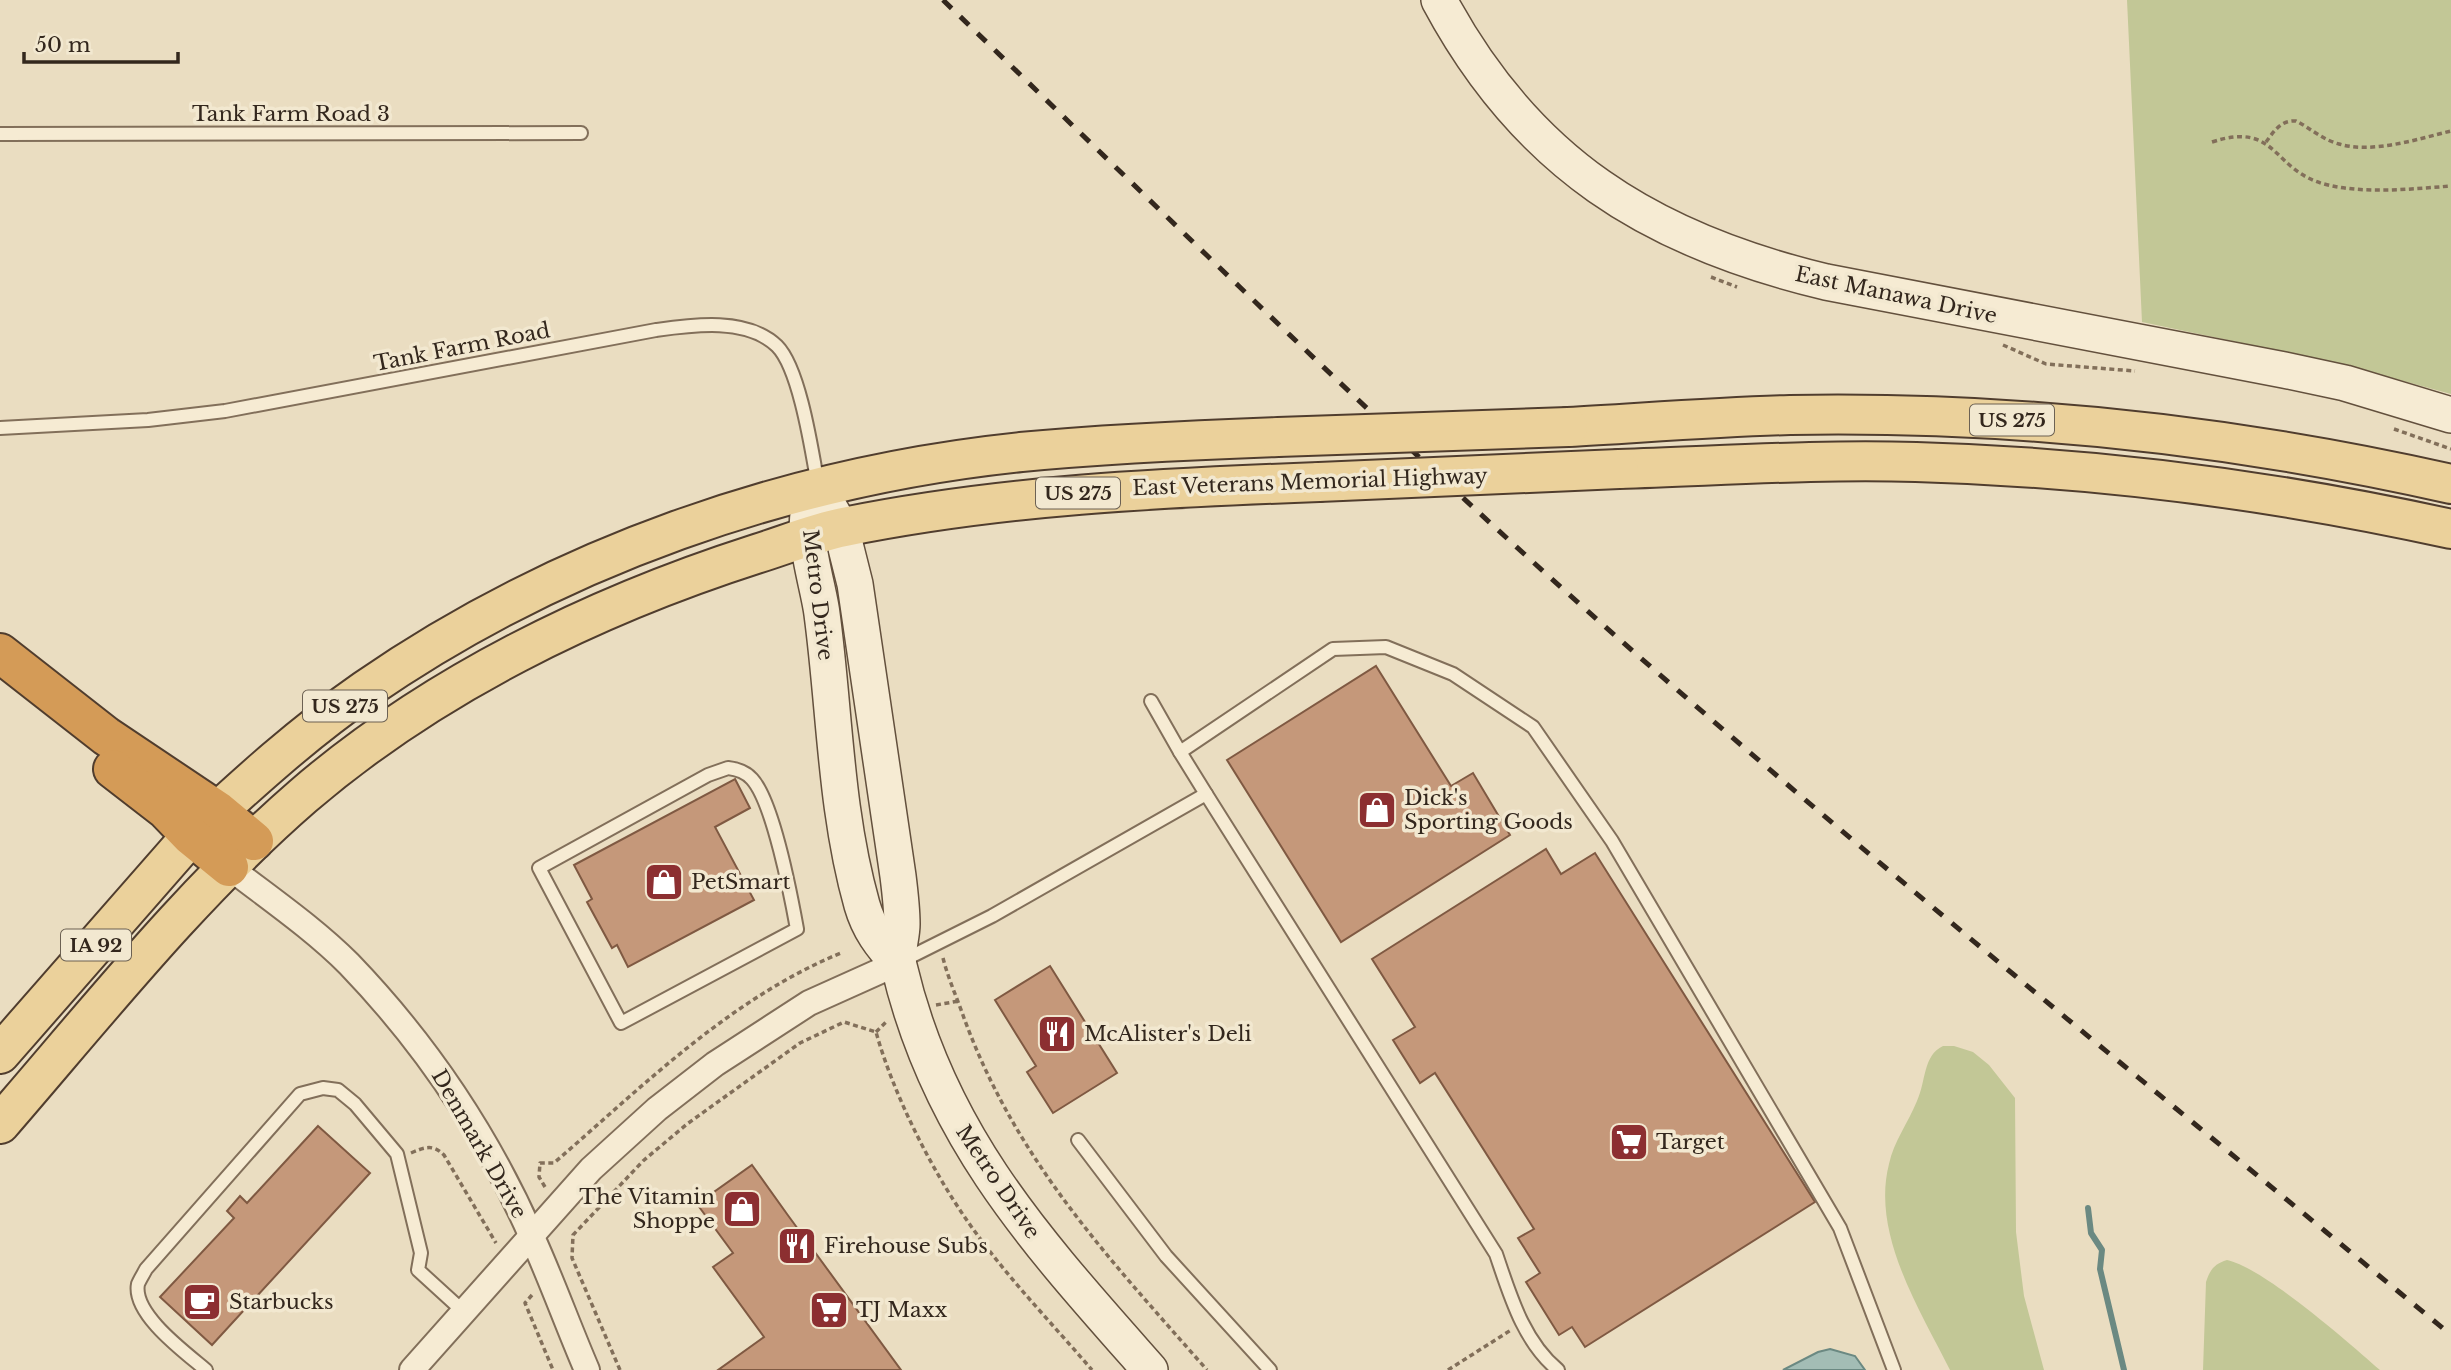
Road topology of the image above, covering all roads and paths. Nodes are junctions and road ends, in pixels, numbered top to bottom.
1 (1438, 0) edge
2 (2451, 131) edge
3 (581, 133) dead end
4 (0, 134) edge
5 (2212, 142) dead end
6 (2266, 142) junction
7 (2451, 186) edge
8 (2451, 415) edge
9 (0, 428) edge
10 (2451, 484) edge
11 (819, 489) junction
12 (2451, 529) edge
13 (825, 533) junction
14 (0, 653) edge
15 (0, 683) edge
16 (1151, 701) dead end
17 (1180, 752) junction
18 (1206, 794) junction
19 (205, 824) junction
20 (242, 854) junction
21 (940, 942) junction
22 (841, 953) dead end
23 (898, 963) junction
24 (643, 1012) joint
25 (0, 1054) edge
26 (0, 1124) edge
27 (1078, 1139) dead end
28 (398, 1159) junction
29 (540, 1163) dead end
30 (532, 1236) junction
31 (515, 1256) junction
32 (525, 1303) dead end
33 (464, 1312) junction
34 (1522, 1323) junction
35 (206, 1370) edge
36 (412, 1370) edge
37 (553, 1370) edge
38 (587, 1370) edge
39 (620, 1370) edge
40 (1093, 1370) edge
41 (1150, 1370) edge
42 (1207, 1370) edge
43 (1270, 1370) edge
44 (1448, 1370) edge
45 (1558, 1370) edge
46 (1894, 1370) edge

1 - 8 street, East Manawa Drive
2 - 6 path
3 - 4 lane, Tank Farm Road 3
5 - 6 path
6 - 7 path
9 - 11 lane, Tank Farm Road
10 - 11 main road, US 275, bridge
11 - 13 street, Metro Drive
11 - 19 main road, US 275
12 - 13 main road, East Veterans Memorial Highway / US 275, bridge
13 - 20 main road, East Veterans Memorial Highway / US 275
13 - 23 street, Metro Drive
14 - 19 highway
15 - 19 highway
16 - 17 lane
17 - 18 lane
17 - 46 lane
18 - 21 lane
18 - 34 lane
19 - 20 highway
19 - 25 main road, IA 92
20 - 26 main road, East Veterans Memorial Highway / US 275
20 - 30 street, Denmark Drive
21 - 23 lane
21 - 42 path
22 - 29 path
23 - 30 street
23 - 41 street, Metro Drive
24 - 24 lane
27 - 43 lane
28 - 31 path
28 - 33 lane
28 - 35 lane
30 - 31 street
30 - 38 street, Denmark Drive
31 - 33 street
32 - 37 path
33 - 36 street
34 - 44 path
34 - 45 lane
39 - 40 path

